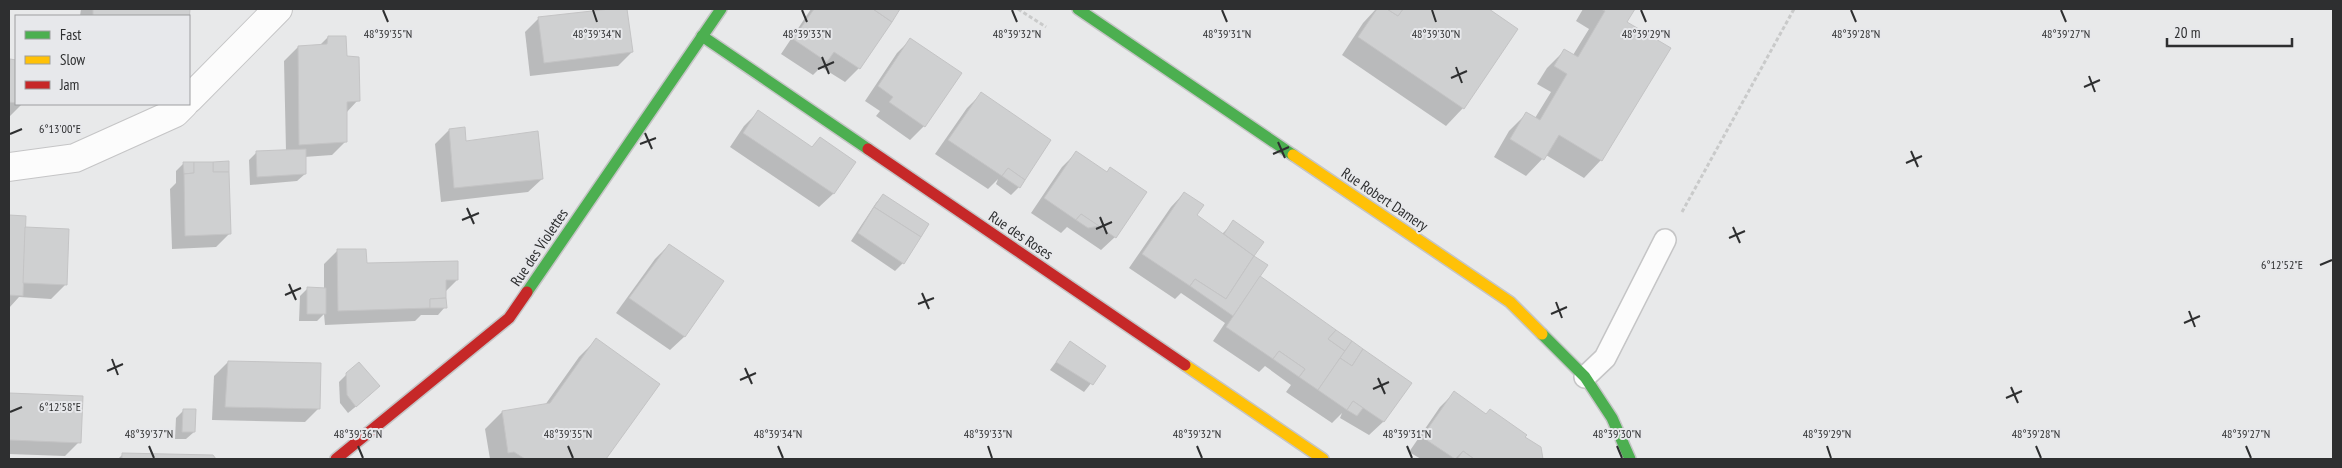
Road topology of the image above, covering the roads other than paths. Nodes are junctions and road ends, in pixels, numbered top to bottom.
1 (278, 9) edge
2 (721, 9) edge
3 (1078, 9) edge
4 (702, 36) junction
5 (190, 98) edge
6 (183, 105) edge
7 (9, 167) edge
8 (1666, 240) road end
9 (1585, 377) junction
10 (336, 459) edge
11 (1323, 459) edge
12 (1630, 459) edge

1 - 5 street
2 - 4 street, Rue des Violettes
3 - 9 street, Rue Robert Damery
4 - 10 street, Rue des Violettes
4 - 11 street, Rue des Roses
6 - 7 street
8 - 9 lane
9 - 12 street, Rue Robert Damery

